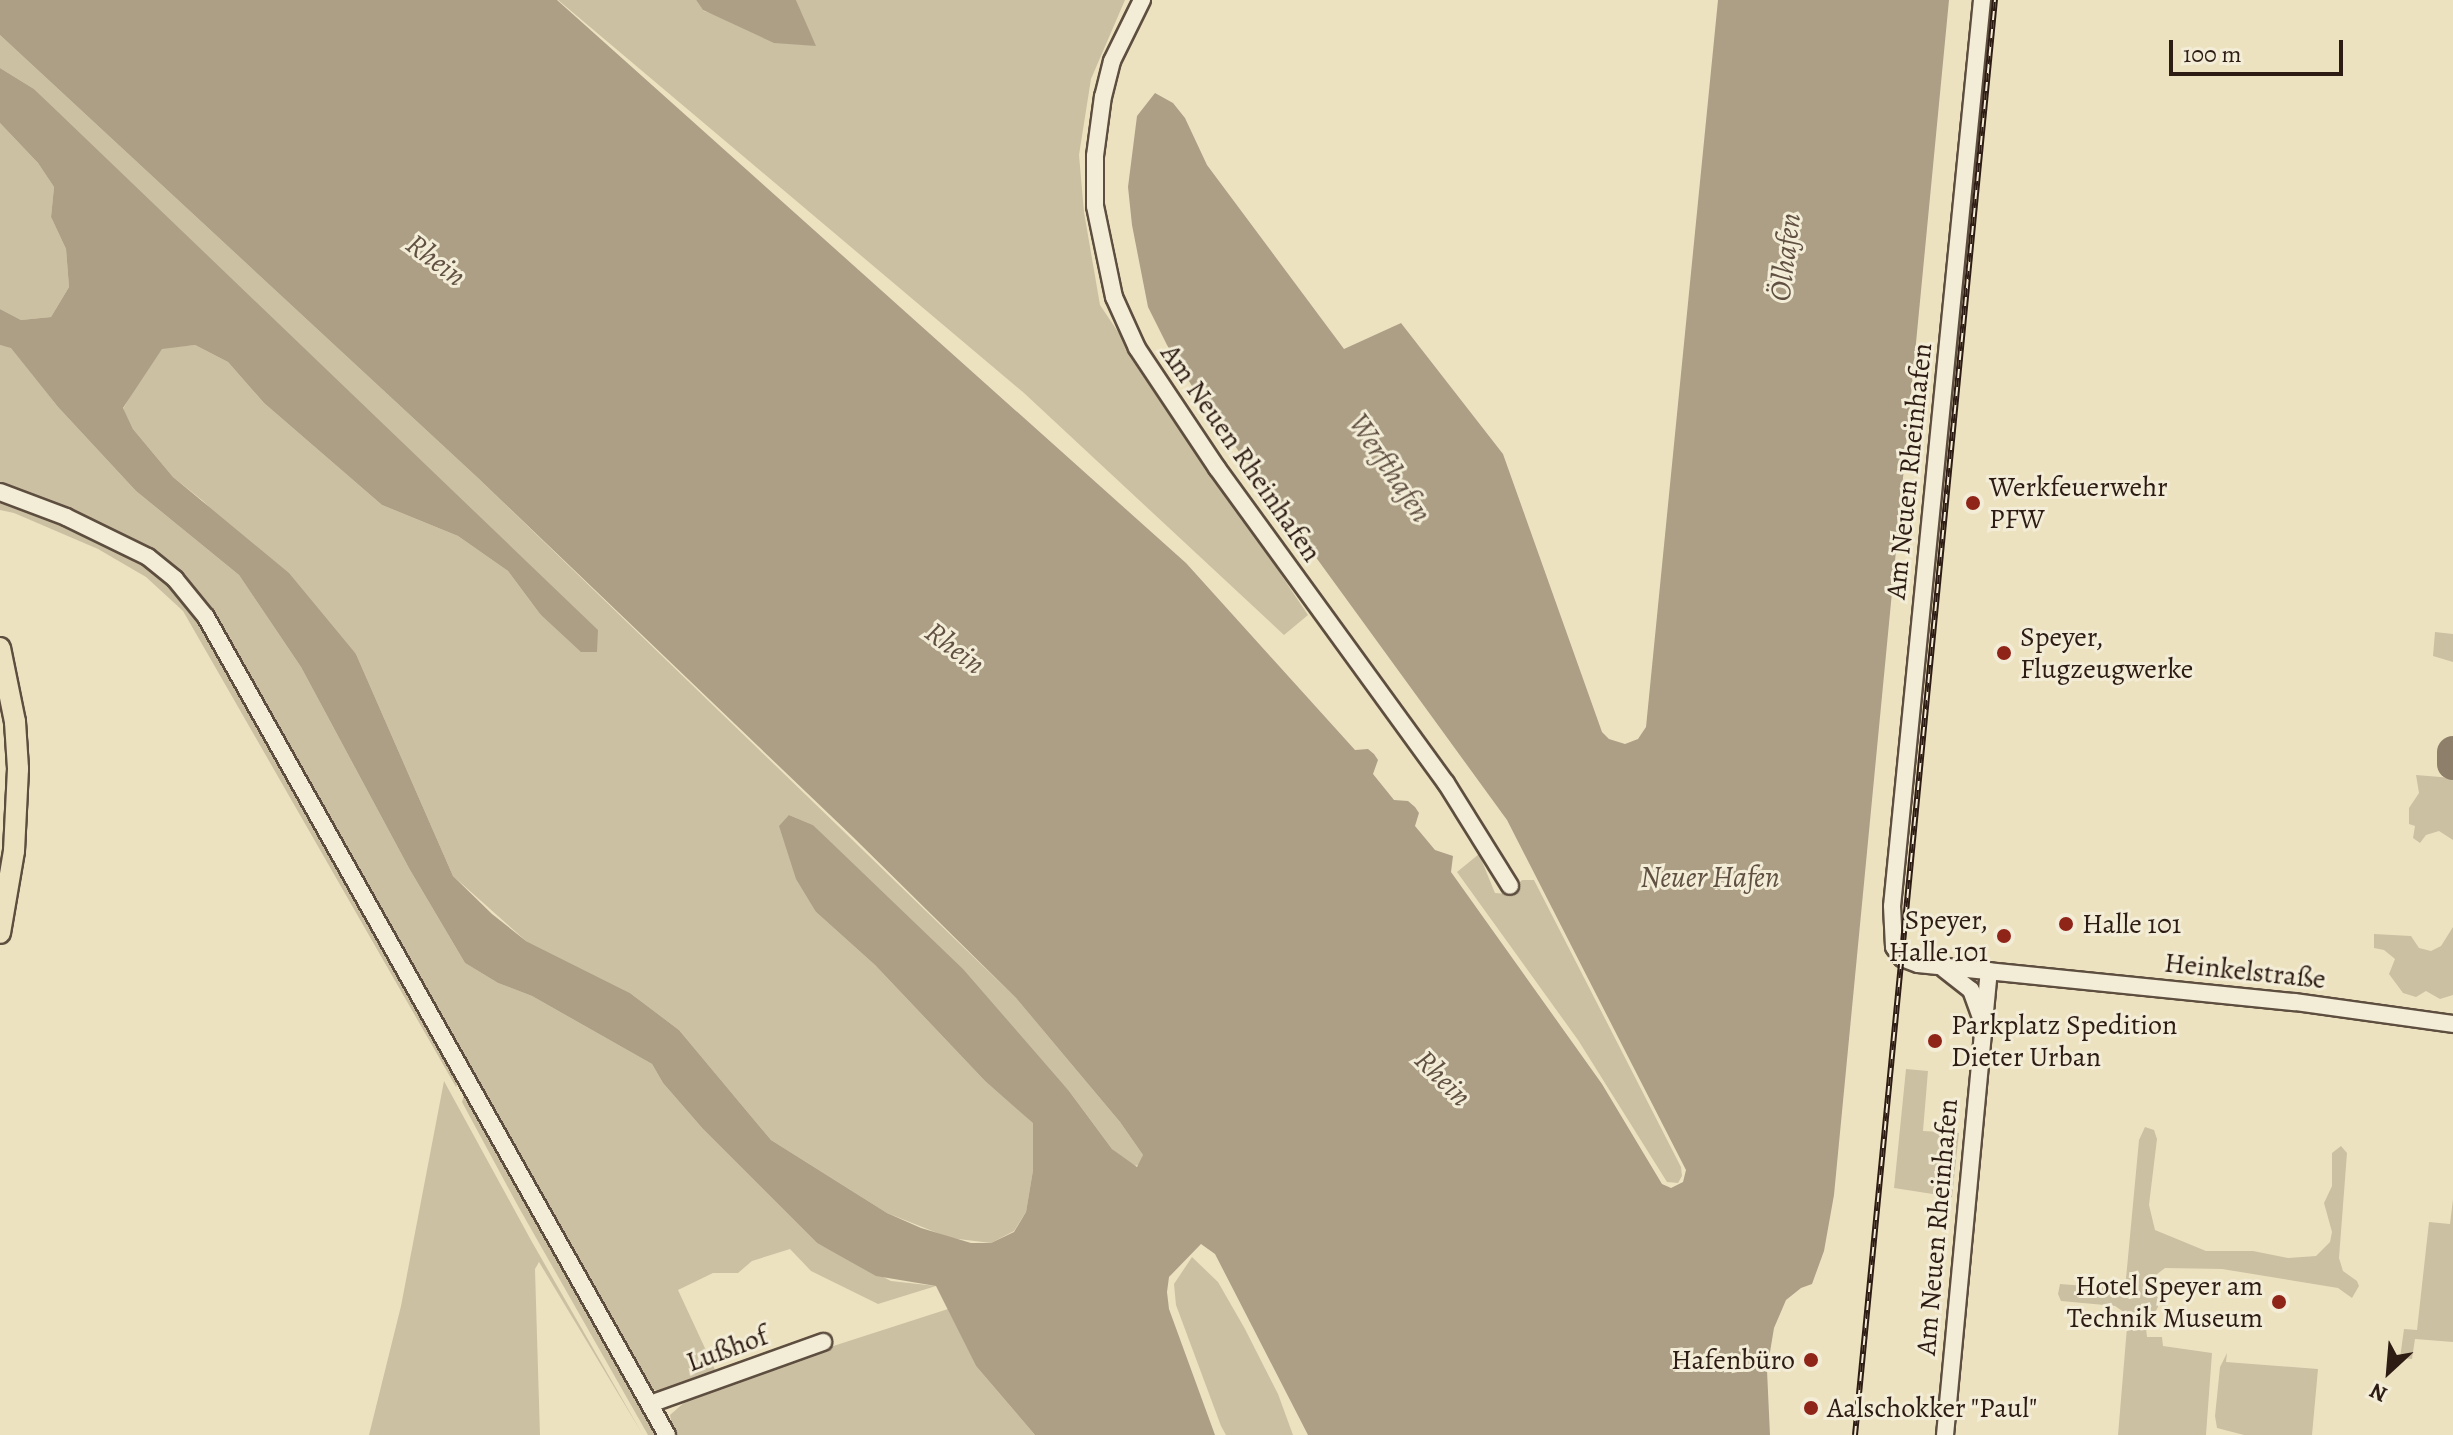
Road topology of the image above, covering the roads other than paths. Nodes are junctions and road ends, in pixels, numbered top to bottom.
1 (1142, 0) edge
2 (1982, 0) edge
3 (0, 492) edge
4 (0, 648) edge
5 (1510, 886) dead end
6 (0, 933) edge
7 (1894, 947) joint
8 (1938, 966) junction
9 (1989, 971) junction
10 (1983, 1024) junction
11 (2453, 1024) edge
12 (823, 1342) dead end
13 (650, 1404) junction
14 (667, 1435) edge
15 (1945, 1435) edge

1 - 5 street, Am Neuen Rheinhafen
2 - 7 street, Am Neuen Rheinhafen
3 - 13 street
4 - 6 main road
7 - 8 street, Heinkelstraße
8 - 9 street, Heinkelstraße
8 - 10 street, Am Neuen Rheinhafen
9 - 10 street, Am Neuen Rheinhafen
9 - 11 street, Heinkelstraße
10 - 15 street, Am Neuen Rheinhafen
12 - 13 street, Lußhof
13 - 14 street

